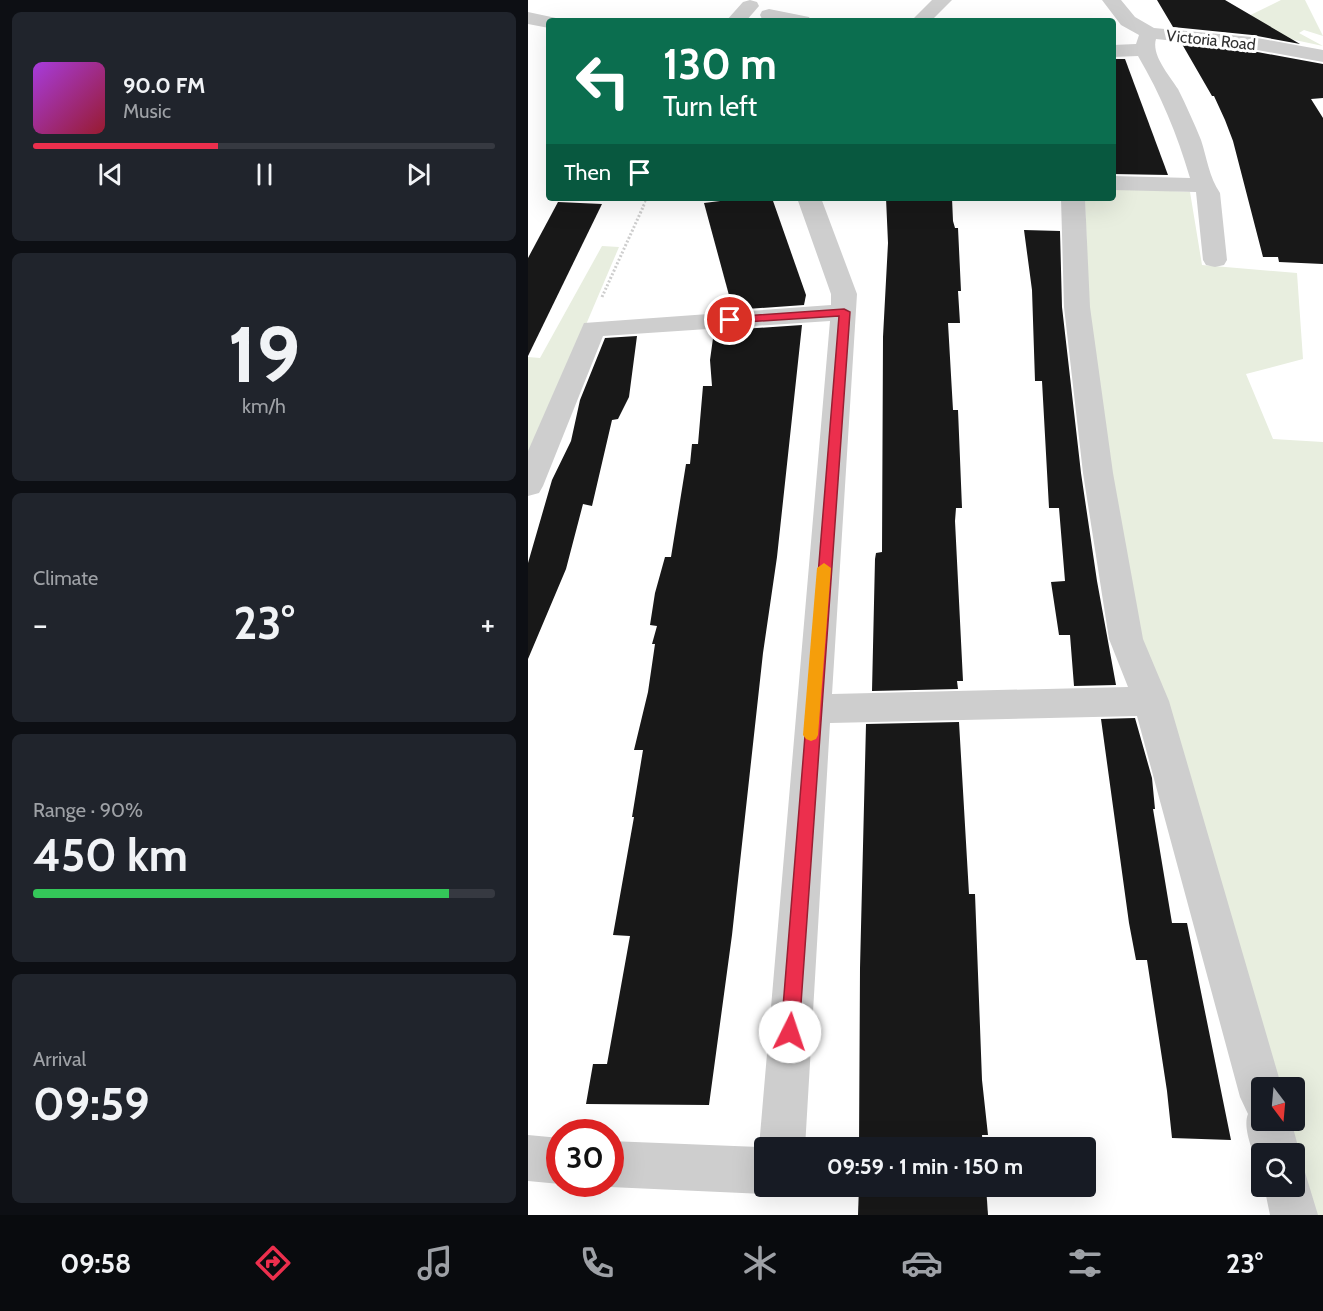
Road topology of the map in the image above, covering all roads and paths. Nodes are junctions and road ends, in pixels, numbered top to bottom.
1 (943, 0) edge
2 (1111, 0) edge
3 (750, 6) dead end
4 (770, 14) edge
5 (528, 18) edge
6 (738, 18) edge
7 (788, 18) edge
8 (923, 18) edge
9 (546, 21) edge
10 (1148, 41) junction
11 (1116, 50) edge
12 (1323, 56) edge
13 (1116, 183) edge
14 (1203, 185) junction
15 (646, 201) edge
16 (810, 201) edge
17 (1073, 201) edge
18 (1215, 260) dead end
19 (844, 312) junction
20 (593, 329) junction
21 (528, 486) edge
22 (1151, 701) junction
23 (813, 709) junction
24 (1256, 1077) edge
25 (783, 1137) edge
26 (528, 1158) edge
27 (546, 1160) edge
28 (624, 1165) edge
29 (754, 1171) edge
30 (1290, 1197) edge
31 (1294, 1215) edge

1 - 8 street
2 - 10 street, Victoria Road
3 - 6 street
4 - 7 street
5 - 9 street
10 - 11 street
10 - 12 street, Victoria Road
10 - 14 street
13 - 14 street
14 - 18 street
15 - 20 path
16 - 19 street
17 - 22 street
19 - 20 street
19 - 23 street
20 - 21 street
22 - 23 street
22 - 24 street
23 - 25 street
26 - 27 street
28 - 29 street
30 - 31 street

